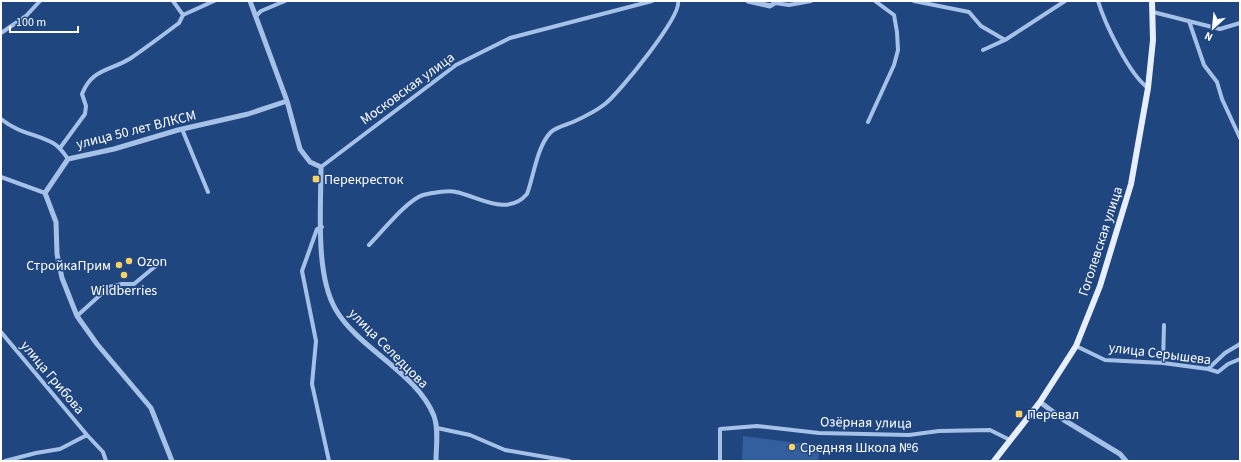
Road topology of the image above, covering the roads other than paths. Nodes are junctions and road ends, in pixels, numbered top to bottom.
1 (40, 1) edge
2 (173, 1) edge
3 (214, 1) edge
4 (250, 1) edge
5 (285, 1) edge
6 (652, 1) edge
7 (678, 1) edge
8 (748, 1) edge
9 (811, 1) edge
10 (875, 1) edge
11 (914, 1) edge
12 (1065, 1) edge
13 (1098, 1) edge
14 (1152, 1) edge
15 (777, 2) edge
16 (1153, 12) junction
17 (183, 15) junction
18 (256, 16) junction
19 (1189, 21) junction
20 (1240, 24) edge
21 (1, 33) edge
22 (1005, 40) junction
23 (983, 50) dead end
24 (1148, 88) junction
25 (287, 101) junction
26 (1, 119) edge
27 (868, 122) dead end
28 (182, 129) junction
29 (1240, 138) edge
30 (60, 148) junction
31 (68, 159) junction
32 (321, 167) junction
33 (1, 177) edge
34 (208, 192) dead end
35 (45, 193) junction
36 (322, 227) junction
37 (370, 245) dead end
38 (158, 264) dead end
39 (77, 316) junction
40 (1164, 325) dead end
41 (1, 332) edge
42 (1240, 344) edge
43 (1076, 346) junction
44 (1240, 359) edge
45 (1163, 363) junction
46 (1208, 369) junction
47 (1040, 402) junction
48 (437, 428) junction
49 (87, 435) junction
50 (1010, 440) junction
51 (5, 461) edge
52 (106, 461) edge
53 (172, 461) edge
54 (329, 461) edge
55 (436, 461) edge
56 (569, 461) edge
57 (720, 461) edge
58 (994, 461) edge
59 (1126, 461) edge

1 - 21 street
2 - 17 street
3 - 17 street
4 - 18 street
5 - 18 street
6 - 32 street, Московская улица
7 - 37 street
8 - 15 street
9 - 15 street
10 - 27 street
11 - 22 street
12 - 22 street
13 - 24 street
14 - 16 main road, Гоголевская улица
16 - 19 street
16 - 24 main road, Гоголевская улица
17 - 30 street
18 - 25 street
19 - 20 street
19 - 29 street
22 - 23 street
24 - 43 main road, Гоголевская улица
25 - 28 street, улица 50 лет ВЛКСМ
25 - 32 street
26 - 30 street
28 - 31 street, улица 50 лет ВЛКСМ
28 - 34 street
30 - 31 street
31 - 35 street, улица 50 лет ВЛКСМ
32 - 36 street, улица Селедцова
33 - 35 street
35 - 39 street
36 - 48 street, улица Селедцова
36 - 54 street
38 - 39 street
39 - 53 street
40 - 45 street
41 - 49 street, улица Грибова
42 - 46 street
43 - 45 street, улица Серышева
43 - 47 main road, Гоголевская улица
44 - 46 street, улица Серышева
45 - 46 street, улица Серышева
47 - 50 main road, Гоголевская улица
47 - 59 street
48 - 55 street, улица Селедцова
48 - 56 street
49 - 51 street
49 - 52 street, улица Грибова
50 - 57 street, Озёрная улица
50 - 58 main road, Гоголевская улица

